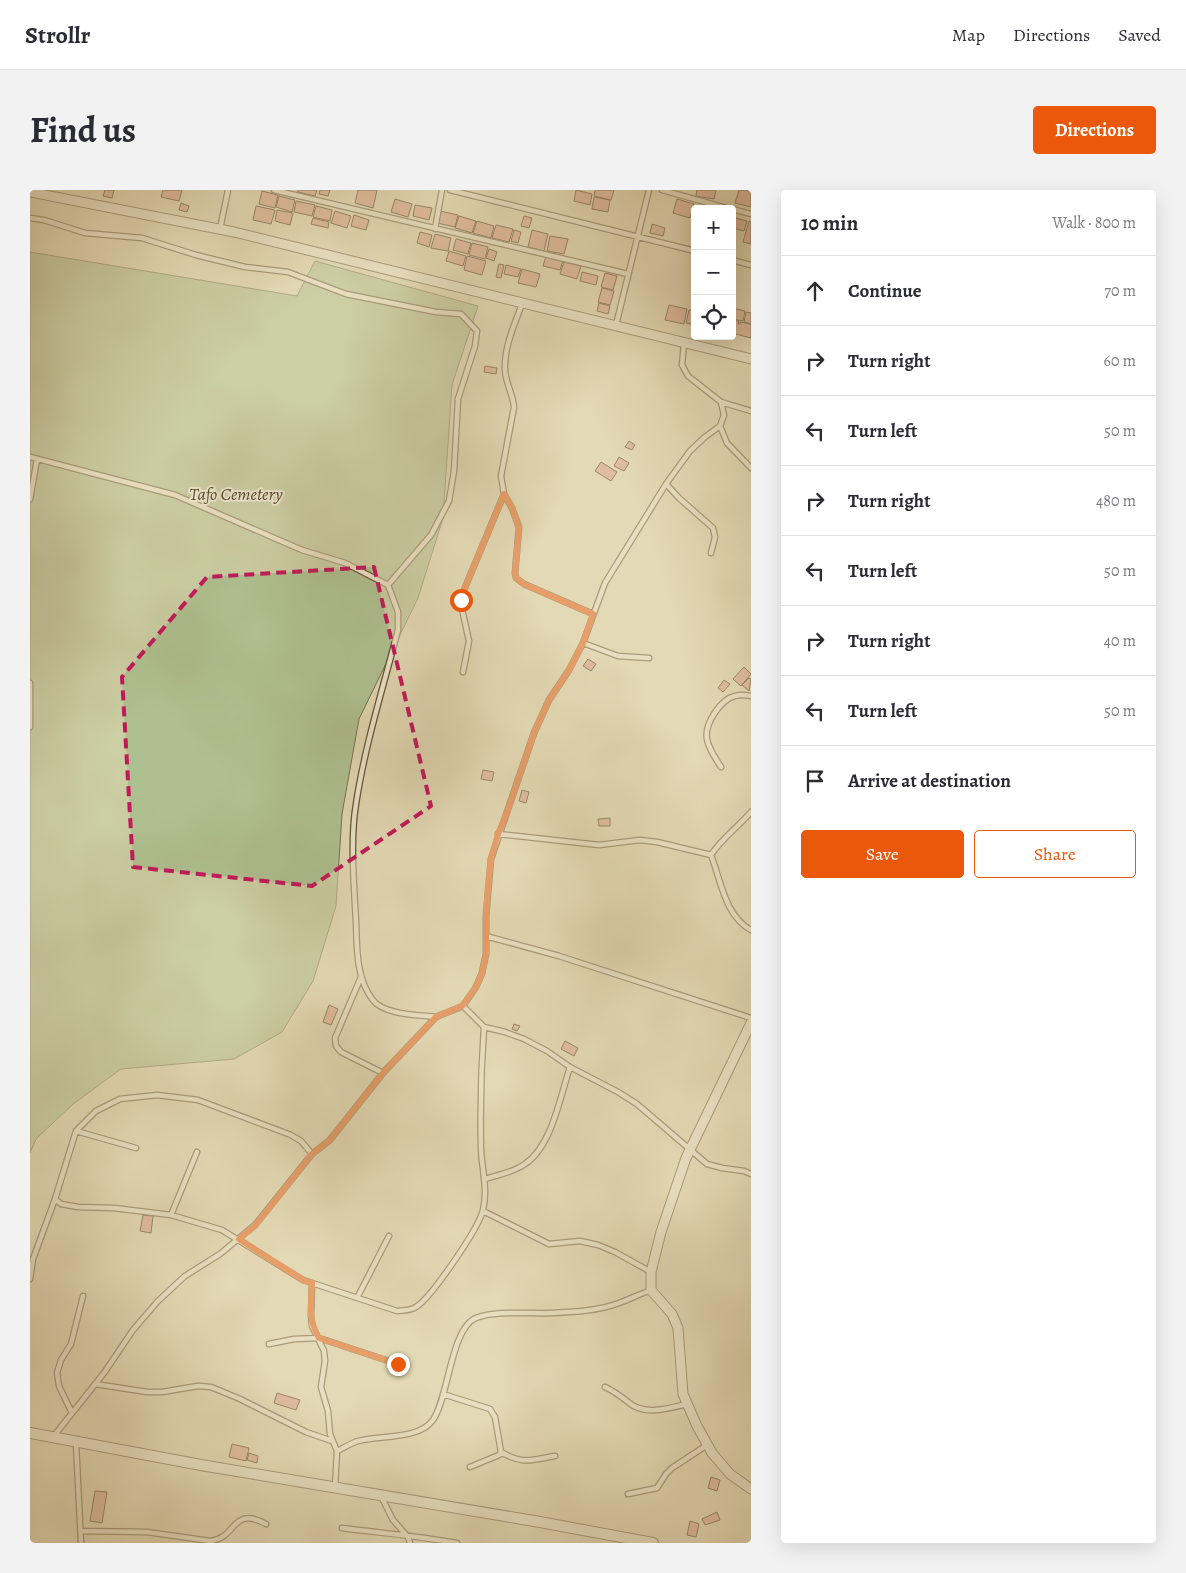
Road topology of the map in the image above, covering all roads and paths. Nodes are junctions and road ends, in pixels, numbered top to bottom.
1 (228, 190) edge
2 (274, 190) edge
3 (442, 190) edge
4 (450, 190) edge
5 (649, 190) edge
6 (662, 190) edge
7 (30, 192) edge
8 (716, 205) edge
9 (736, 210) edge
10 (751, 214) edge
11 (30, 218) edge
12 (220, 229) junction
13 (434, 229) junction
14 (638, 237) junction
15 (691, 250) edge
16 (736, 261) edge
17 (751, 265) edge
18 (628, 274) junction
19 (522, 304) junction
20 (615, 326) junction
21 (684, 343) junction
22 (751, 359) edge
23 (720, 402) junction
24 (751, 412) edge
25 (720, 426) junction
26 (30, 457) edge
27 (37, 459) junction
28 (751, 468) edge
29 (666, 484) junction
30 (504, 494) junction
31 (30, 499) edge
32 (711, 553) dead end
33 (388, 585) junction
34 (593, 614) junction
35 (583, 643) junction
36 (649, 658) dead end
37 (463, 672) dead end
38 (30, 683) edge
39 (751, 696) edge
40 (30, 727) edge
41 (721, 767) dead end
42 (751, 812) edge
43 (498, 834) junction
44 (711, 855) junction
45 (751, 930) edge
46 (486, 936) junction
47 (360, 977) junction
48 (462, 1006) junction
49 (436, 1017) junction
50 (751, 1018) edge
51 (751, 1023) edge
52 (484, 1027) junction
53 (570, 1067) junction
54 (383, 1073) junction
55 (76, 1132) junction
56 (136, 1148) dead end
57 (690, 1150) junction
58 (197, 1152) dead end
59 (312, 1154) junction
60 (751, 1174) edge
61 (485, 1179) junction
62 (55, 1199) junction
63 (483, 1211) junction
64 (171, 1215) junction
65 (389, 1236) dead end
66 (239, 1239) junction
67 (652, 1272) junction
68 (30, 1279) edge
69 (312, 1283) junction
70 (650, 1290) junction
71 (83, 1296) dead end
72 (358, 1296) junction
73 (319, 1338) junction
74 (269, 1344) dead end
75 (398, 1364) dead end
76 (95, 1384) junction
77 (605, 1387) dead end
78 (443, 1394) junction
79 (687, 1404) junction
80 (72, 1413) junction
81 (30, 1434) edge
82 (53, 1437) junction
83 (332, 1441) junction
84 (76, 1442) junction
85 (707, 1445) junction
86 (338, 1451) junction
87 (502, 1452) junction
88 (555, 1456) dead end
89 (470, 1467) dead end
90 (335, 1488) junction
91 (751, 1489) edge
92 (628, 1494) dead end
93 (381, 1496) junction
94 (266, 1524) dead end
95 (342, 1528) dead end
96 (80, 1531) junction
97 (408, 1537) junction
98 (81, 1543) edge
99 (410, 1543) edge
100 (457, 1543) edge
101 (653, 1543) edge

1 - 12 lane
2 - 13 lane
3 - 13 lane
4 - 14 lane
5 - 14 lane
6 - 8 lane
7 - 12 street
9 - 10 lane
11 - 33 lane
12 - 19 street
13 - 18 lane
14 - 15 lane
14 - 18 lane
16 - 17 lane
18 - 20 lane
19 - 20 street
19 - 30 lane
20 - 21 street
21 - 22 street
21 - 23 lane
23 - 24 lane
23 - 25 lane
25 - 28 lane
25 - 29 lane
26 - 27 lane
27 - 31 lane
27 - 33 lane
29 - 32 lane
29 - 34 lane
30 - 34 lane
30 - 37 lane
33 - 47 lane
34 - 35 lane
35 - 36 lane
35 - 43 lane
38 - 40 lane
39 - 41 lane
42 - 44 lane
43 - 44 lane
43 - 46 lane
44 - 45 lane
46 - 48 lane
46 - 50 lane
47 - 49 lane
47 - 54 lane
48 - 49 lane
48 - 52 lane
49 - 54 lane
51 - 57 street
52 - 53 lane
52 - 61 lane
53 - 57 lane
53 - 61 lane
54 - 59 lane
55 - 56 lane
55 - 59 lane
55 - 62 lane
57 - 60 lane
57 - 67 street
58 - 64 lane
59 - 66 lane
61 - 63 lane
62 - 64 lane
62 - 68 lane
63 - 67 lane
63 - 72 lane
64 - 66 lane
65 - 72 lane
66 - 69 lane
66 - 76 lane
67 - 70 street
69 - 72 lane
69 - 73 lane
70 - 78 lane
70 - 79 street
71 - 80 lane
73 - 74 lane
73 - 75 lane
73 - 83 lane
76 - 80 lane
76 - 83 lane
77 - 79 lane
78 - 86 lane
78 - 87 lane
79 - 85 street
80 - 82 lane
81 - 82 street
82 - 84 street
83 - 86 lane
84 - 90 street
84 - 96 lane
85 - 91 street
85 - 92 lane
86 - 90 lane
87 - 88 lane
87 - 89 lane
90 - 93 street
93 - 97 lane
93 - 101 street
94 - 96 lane
95 - 97 lane
96 - 98 lane
97 - 99 lane
97 - 100 lane

